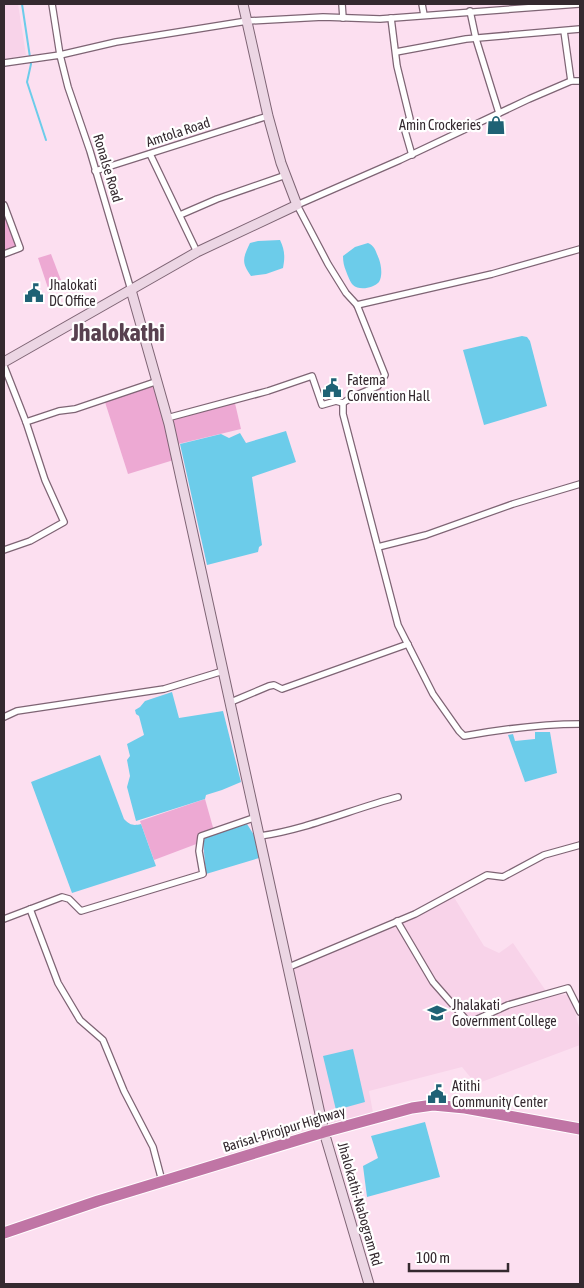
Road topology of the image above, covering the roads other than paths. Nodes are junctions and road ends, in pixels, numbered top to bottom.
1 (52, 4) edge
2 (243, 4) edge
3 (342, 4) edge
4 (422, 4) edge
5 (466, 4) edge
6 (555, 4) edge
7 (579, 4) edge
8 (468, 11) junction
9 (424, 15) junction
10 (343, 18) junction
11 (391, 18) junction
12 (247, 21) junction
13 (580, 29) edge
14 (564, 31) junction
15 (476, 39) junction
16 (396, 52) junction
17 (60, 55) junction
18 (4, 63) edge
19 (580, 81) edge
20 (571, 82) junction
21 (499, 113) junction
22 (268, 116) junction
23 (150, 154) junction
24 (412, 155) junction
25 (96, 171) junction
26 (286, 175) junction
27 (297, 205) junction
28 (4, 206) edge
29 (180, 215) junction
30 (580, 249) edge
31 (197, 252) junction
32 (4, 254) edge
33 (131, 290) junction
34 (356, 305) junction
35 (4, 362) edge
36 (4, 366) edge
37 (158, 382) junction
38 (343, 403) junction
39 (167, 418) junction
40 (26, 422) junction
41 (580, 484) edge
42 (378, 547) junction
43 (4, 550) edge
44 (408, 644) junction
45 (224, 671) junction
46 (230, 702) junction
47 (4, 717) edge
48 (580, 724) edge
49 (398, 797) dead end
50 (256, 817) junction
51 (260, 836) junction
52 (580, 845) edge
53 (30, 909) junction
54 (4, 919) edge
55 (397, 921) junction
56 (289, 967) junction
57 (580, 1012) edge
58 (580, 1128) edge
59 (324, 1132) junction
60 (162, 1182) junction
61 (4, 1233) edge
62 (369, 1284) edge

1 - 17 street, Ronalse Road
2 - 12 main road
3 - 10 street
4 - 9 street
5 - 8 street
6 - 7 street
6 - 8 street
8 - 9 street
8 - 15 street
9 - 11 street
10 - 11 street
10 - 12 street
11 - 16 street
12 - 17 street
12 - 22 main road
13 - 14 street
14 - 15 street
14 - 20 street
15 - 16 street
15 - 21 street
16 - 24 street
17 - 18 street
17 - 25 street, Ronalse Road
19 - 20 street
20 - 21 street
21 - 24 street
22 - 23 street, Amtola Road
22 - 26 main road
23 - 25 street, Amtola Road
23 - 29 street
24 - 27 street
25 - 33 street, Ronalse Road
26 - 27 main road
26 - 29 street
27 - 31 main road
27 - 34 street
28 - 32 street
29 - 31 street
30 - 34 street
31 - 33 main road
33 - 35 main road
33 - 37 main road, Jhalokathi-Nabogram Rd
34 - 38 street
36 - 40 street
37 - 39 main road, Jhalokathi-Nabogram Rd
37 - 40 street
38 - 39 street
38 - 42 street
39 - 45 main road, Jhalokathi-Nabogram Rd
40 - 43 street
41 - 42 street
42 - 44 street
44 - 46 street
44 - 48 street
45 - 46 main road, Jhalokathi-Nabogram Rd
45 - 47 street
46 - 50 main road, Jhalokathi-Nabogram Rd
49 - 51 street
50 - 51 main road, Jhalokathi-Nabogram Rd
50 - 53 street
51 - 56 main road, Jhalokathi-Nabogram Rd
52 - 55 street
53 - 54 street
53 - 60 street
55 - 56 street
55 - 57 street
56 - 59 main road, Jhalokathi-Nabogram Rd
58 - 59 highway, Barisal-Pirojpur Highway
59 - 60 highway, Barisal-Pirojpur Highway
59 - 62 main road, Jhalokathi-Nabogram Rd
60 - 61 highway, Barisal-Pirojpur Highway

